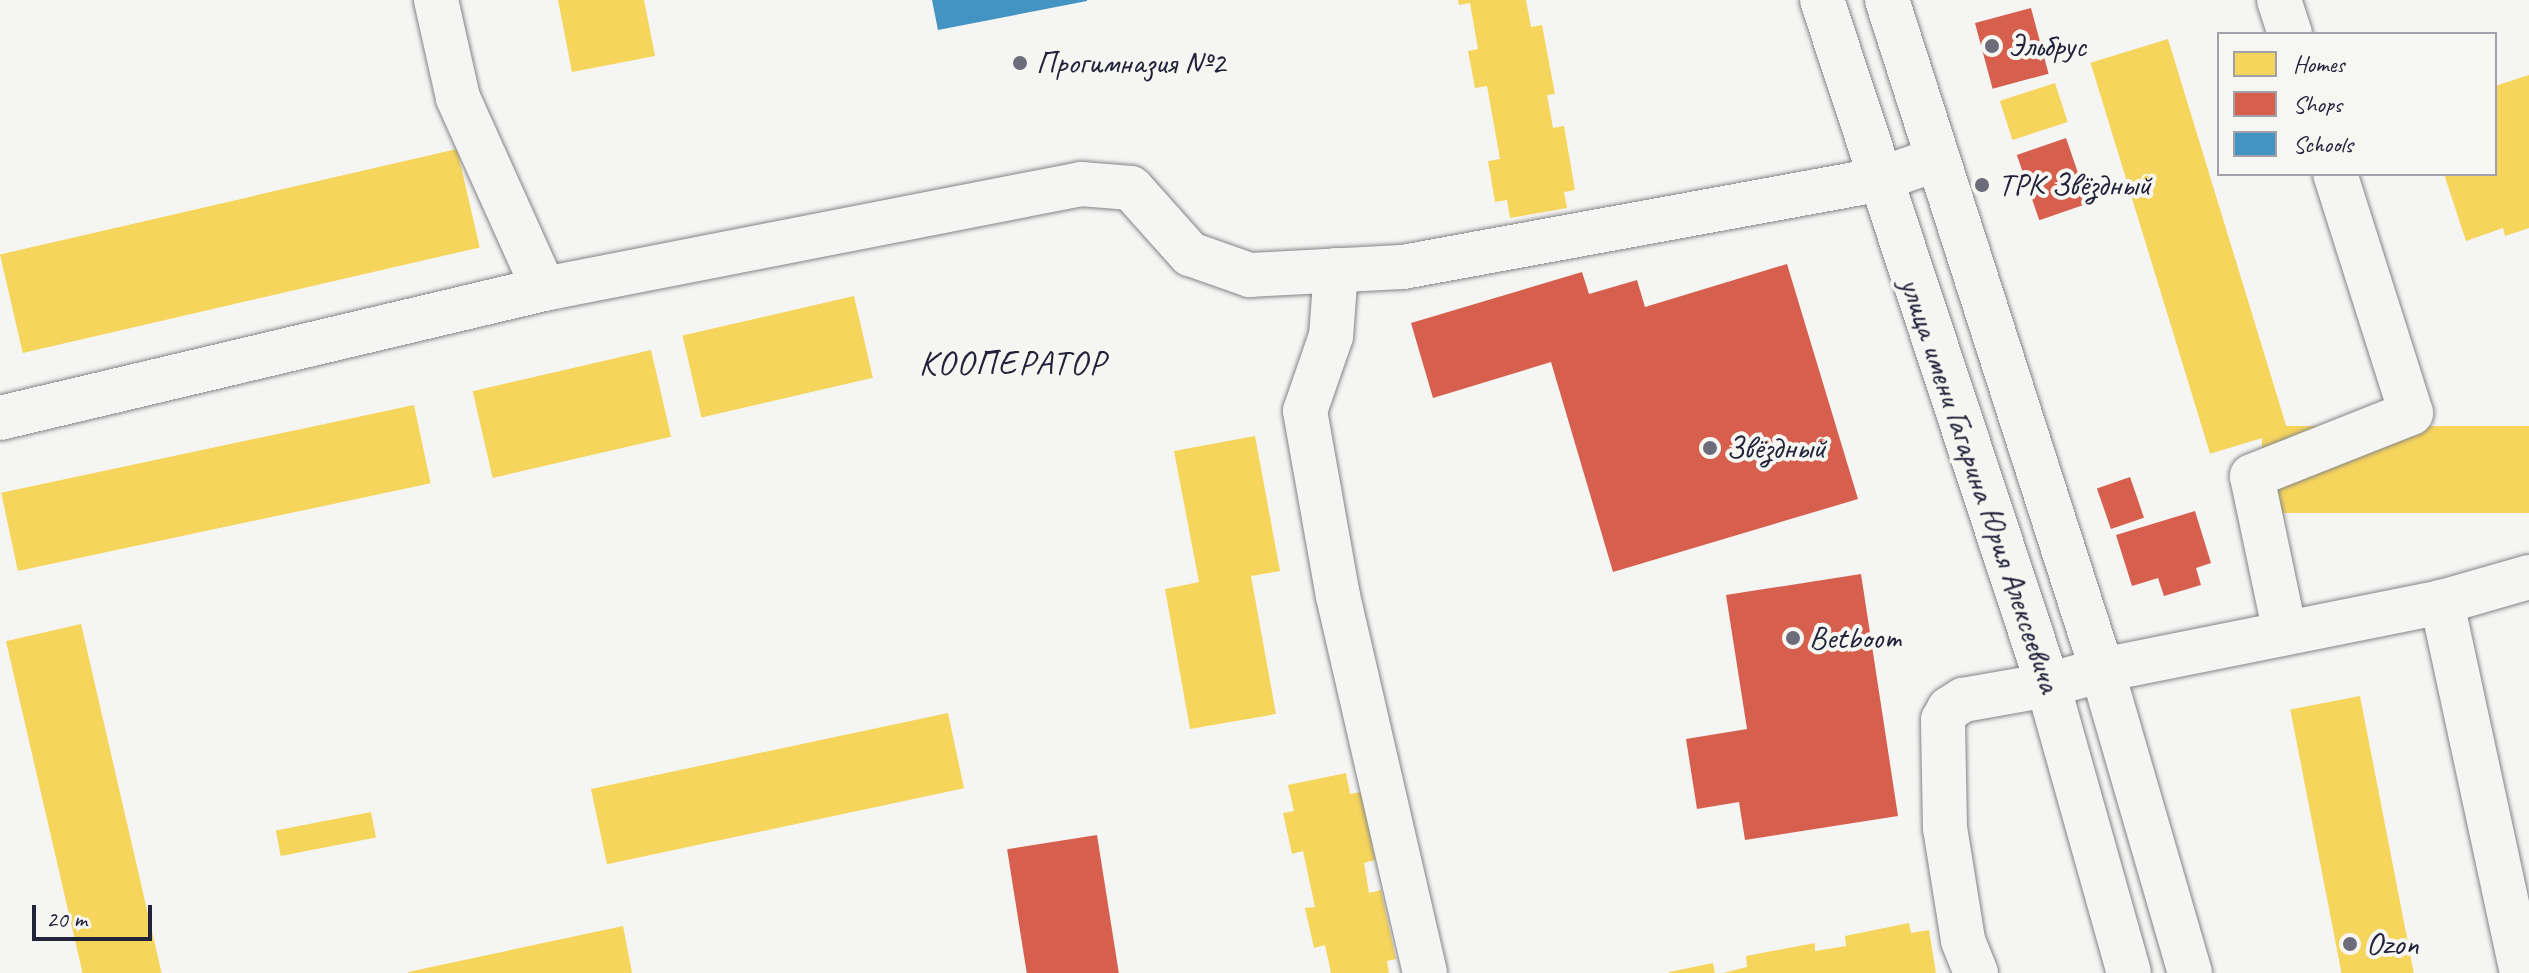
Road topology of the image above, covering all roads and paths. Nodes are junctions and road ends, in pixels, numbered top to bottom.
1 (436, 0) edge
2 (1822, 0) edge
3 (1887, 0) edge
4 (2279, 0) edge
5 (2289, 32) edge
6 (1937, 159) junction
7 (2336, 176) edge
8 (1878, 180) junction
9 (1336, 270) junction
10 (544, 289) junction
11 (0, 418) edge
12 (2529, 577) edge
13 (2442, 602) junction
14 (2285, 633) junction
15 (2102, 670) junction
16 (2048, 685) junction
17 (1425, 973) edge
18 (1976, 973) edge
19 (2129, 973) edge
20 (2190, 973) edge
21 (2522, 973) edge

1 - 10 street
2 - 8 street, улица имени Гагарина Юрия Алексеевича
3 - 6 street, улица имени Гагарина Юрия Алексеевича
4 - 5 street
6 - 8 street
6 - 15 street, улица имени Гагарина Юрия Алексеевича
7 - 14 street
8 - 9 street
8 - 16 street, улица имени Гагарина Юрия Алексеевича
9 - 10 street
9 - 17 street
10 - 11 street
12 - 13 street
13 - 14 street
13 - 21 street
14 - 15 street
15 - 16 street
15 - 20 street, улица имени Гагарина Юрия Алексеевича
16 - 18 street
16 - 19 street, улица имени Гагарина Юрия Алексеевича

